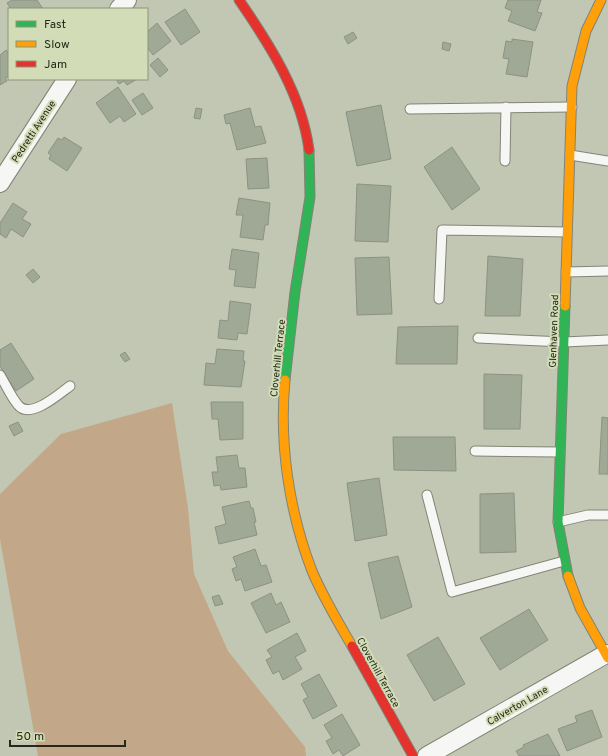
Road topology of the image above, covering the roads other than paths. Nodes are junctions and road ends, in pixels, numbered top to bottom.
1 (127, 0) edge
2 (239, 0) edge
3 (602, 0) edge
4 (608, 6) edge
5 (120, 8) edge
6 (66, 80) edge
7 (572, 106) junction
8 (506, 107) junction
9 (410, 109) dead end
10 (570, 155) junction
11 (505, 161) dead end
12 (608, 161) edge
13 (0, 183) edge
14 (568, 232) junction
15 (608, 271) edge
16 (566, 272) junction
17 (439, 299) dead end
18 (478, 338) dead end
19 (608, 340) edge
20 (564, 342) junction
21 (0, 375) edge
22 (70, 386) dead end
23 (475, 451) dead end
24 (560, 452) junction
25 (427, 495) dead end
26 (608, 515) edge
27 (558, 522) junction
28 (564, 561) junction
29 (607, 655) edge
30 (413, 756) edge
31 (427, 756) edge

1 - 5 street
2 - 30 street, Cloverhill Terrace
3 - 4 lane
3 - 7 street, Glenhaven Road
6 - 13 street, Pedretti Avenue
7 - 8 lane
7 - 10 street, Glenhaven Road
8 - 9 lane
8 - 11 lane
10 - 12 lane
10 - 14 street, Glenhaven Road
14 - 16 street, Glenhaven Road
14 - 17 lane
15 - 16 lane
16 - 20 street, Glenhaven Road
18 - 20 lane
19 - 20 lane
20 - 24 street, Glenhaven Road
21 - 22 lane
23 - 24 lane
24 - 27 street, Glenhaven Road
25 - 28 lane
26 - 27 lane
27 - 28 street, Glenhaven Road
28 - 29 street, Glenhaven Road
29 - 31 street, Calverton Lane

